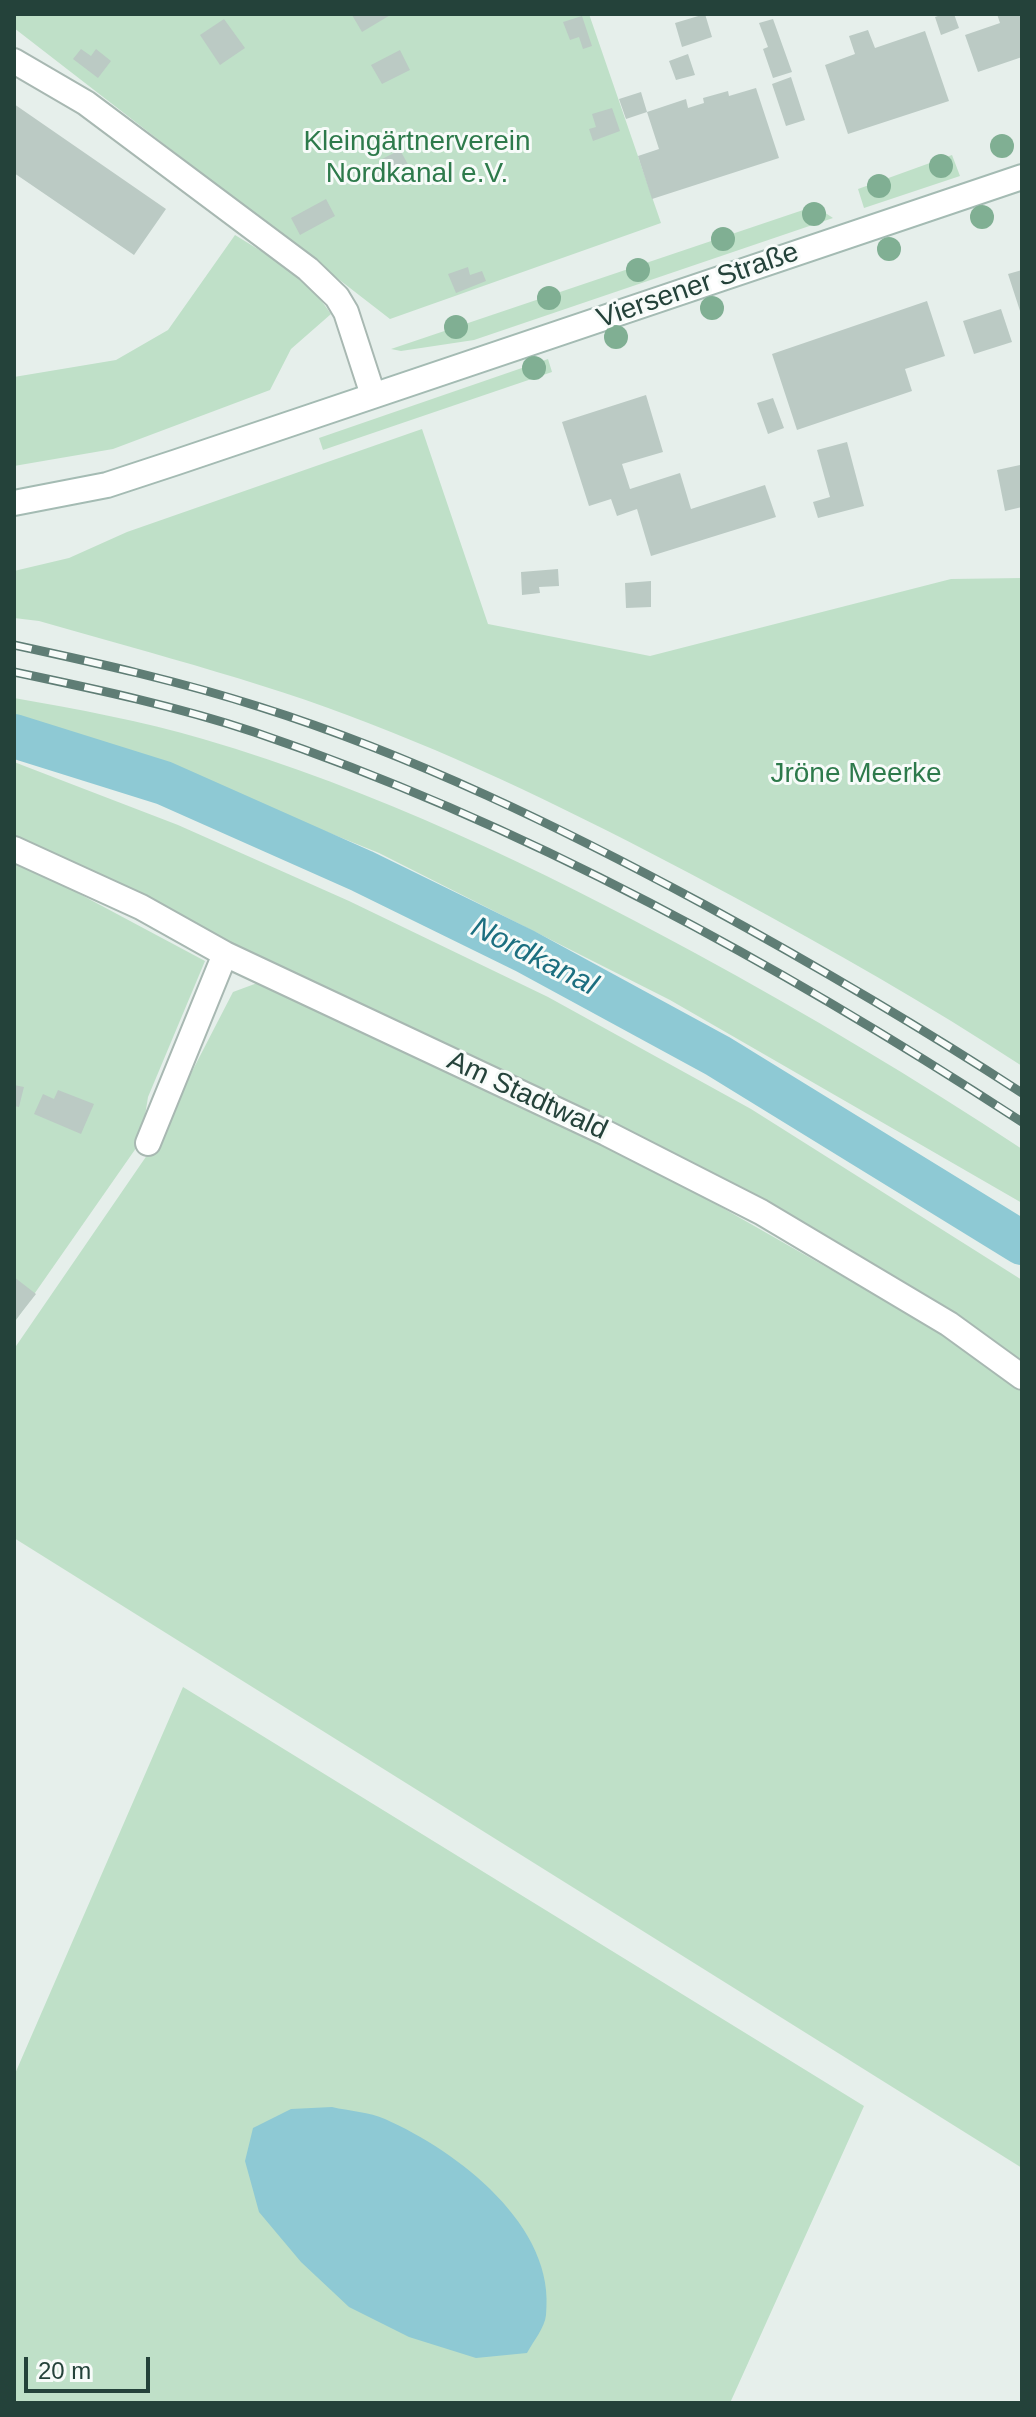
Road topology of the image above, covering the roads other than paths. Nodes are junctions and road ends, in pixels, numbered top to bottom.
1 (14, 61) edge
2 (1022, 177) edge
3 (373, 395) junction
4 (14, 503) edge
5 (14, 849) edge
6 (225, 954) junction
7 (148, 1143) dead end
8 (1022, 1377) edge

1 - 3 street
2 - 3 street, Viersener Straße
3 - 4 street, Viersener Straße
5 - 6 street, Am Stadtwald
6 - 7 street
6 - 8 street, Am Stadtwald

